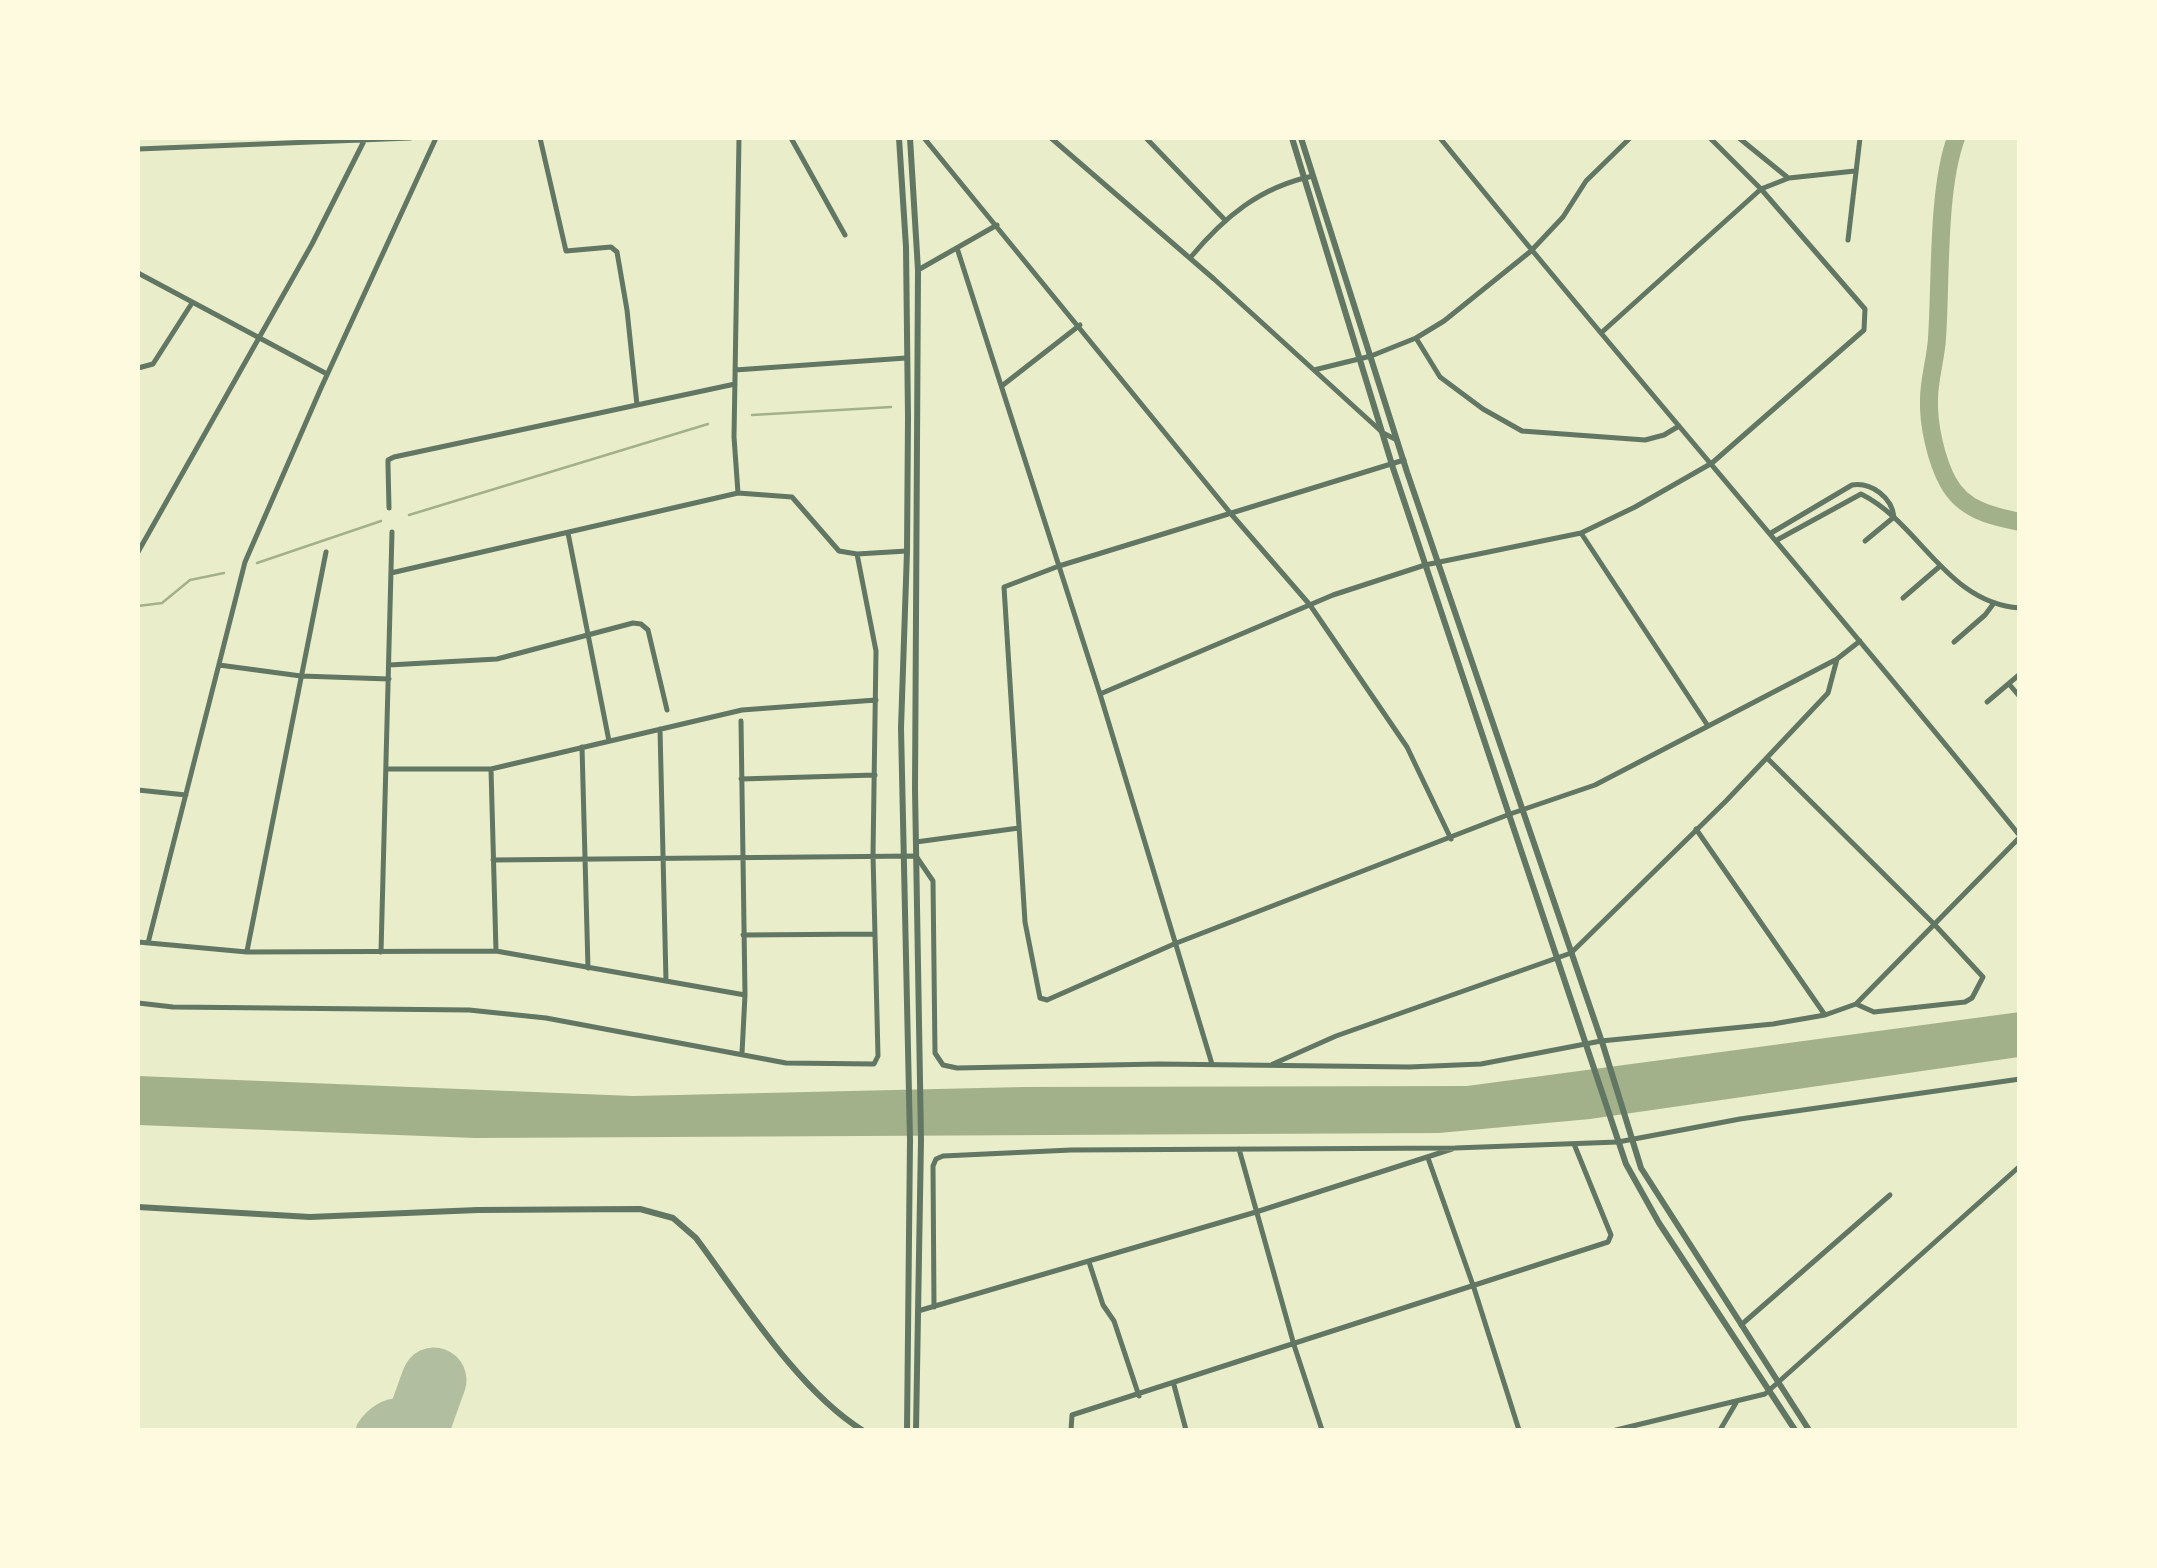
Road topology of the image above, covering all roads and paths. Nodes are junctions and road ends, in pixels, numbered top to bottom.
1 (410, 138) edge
2 (436, 138) edge
3 (540, 138) edge
4 (739, 138) edge
5 (791, 138) edge
6 (899, 138) edge
7 (910, 138) edge
8 (924, 138) edge
9 (1051, 138) edge
10 (1146, 138) edge
11 (1292, 138) edge
12 (1301, 138) edge
13 (1440, 138) edge
14 (1630, 138) edge
15 (1710, 138) edge
16 (1739, 138) edge
17 (1860, 138) edge
18 (365, 140) edge
19 (138, 150) edge
20 (1856, 171) junction
21 (1309, 177) junction
22 (1789, 178) junction
23 (1762, 190) junction
24 (1224, 220) junction
25 (997, 225) junction
26 (845, 235) dead end
27 (1848, 240) dead end
28 (957, 248) junction
29 (1531, 251) junction
30 (1190, 258) junction
31 (918, 270) junction
32 (138, 273) edge
33 (192, 303) junction
34 (1080, 326) junction
35 (1602, 333) junction
36 (1416, 338) junction
37 (258, 339) junction
38 (1371, 356) junction
39 (1361, 357) junction
40 (906, 358) junction
41 (138, 368) edge
42 (736, 370) junction
43 (1314, 370) junction
44 (327, 374) junction
45 (735, 384) junction
46 (1004, 385) junction
47 (637, 405) junction
48 (1679, 426) junction
49 (1383, 434) junction
50 (1398, 440) junction
51 (1404, 460) junction
52 (1392, 462) junction
53 (1712, 463) junction
54 (738, 493) junction
55 (389, 508) dead end
56 (1232, 514) junction
57 (1894, 517) junction
58 (392, 532) dead end
59 (568, 532) junction
60 (1770, 532) junction
61 (1580, 533) junction
62 (142, 537) edge
63 (1777, 540) junction
64 (1866, 541) dead end
65 (907, 551) junction
66 (138, 552) edge
67 (326, 552) dead end
68 (857, 554) junction
69 (1438, 563) junction
70 (1425, 565) junction
71 (1059, 566) junction
72 (1939, 567) junction
73 (391, 573) junction
74 (1904, 598) dead end
75 (1994, 602) junction
76 (1310, 606) junction
77 (2020, 608) edge
78 (587, 635) junction
79 (1860, 641) junction
80 (1954, 642) dead end
81 (1836, 659) junction
82 (220, 665) junction
83 (389, 665) junction
84 (2020, 674) edge
85 (301, 676) junction
86 (389, 680) junction
87 (2009, 684) junction
88 (1100, 694) junction
89 (2020, 697) edge
90 (876, 700) junction
91 (1987, 702) dead end
92 (668, 710) dead end
93 (741, 721) dead end
94 (1708, 726) junction
95 (660, 730) junction
96 (608, 742) junction
97 (582, 747) junction
98 (1768, 758) junction
99 (490, 769) junction
100 (386, 770) junction
101 (875, 775) junction
102 (742, 779) junction
103 (138, 790) edge
104 (186, 795) junction
105 (1522, 810) junction
106 (1510, 814) junction
107 (1019, 828) junction
108 (1696, 829) junction
109 (2020, 836) edge
110 (1451, 840) junction
111 (916, 842) junction
112 (874, 855) junction
113 (905, 855) junction
114 (916, 856) junction
115 (743, 857) junction
116 (665, 858) junction
117 (586, 859) junction
118 (493, 860) junction
119 (1934, 924) junction
120 (742, 934) junction
121 (874, 934) junction
122 (138, 942) edge
123 (148, 943) junction
124 (1174, 944) junction
125 (496, 950) junction
126 (247, 952) junction
127 (382, 952) junction
128 (1571, 952) junction
129 (1558, 960) junction
130 (588, 968) junction
131 (666, 982) junction
132 (744, 995) junction
133 (138, 1003) edge
134 (1856, 1004) junction
135 (1825, 1016) junction
136 (1602, 1043) junction
137 (1588, 1046) junction
138 (742, 1054) junction
139 (1212, 1064) junction
140 (1270, 1065) junction
141 (2020, 1078) edge
142 (1630, 1138) junction
143 (1618, 1142) junction
144 (1574, 1144) junction
145 (1240, 1148) junction
146 (1455, 1148) junction
147 (1428, 1158) junction
148 (2020, 1166) edge
149 (1890, 1194) dead end
150 (138, 1207) edge
151 (1256, 1212) junction
152 (1088, 1262) junction
153 (1474, 1288) junction
154 (934, 1307) junction
155 (918, 1310) junction
156 (1741, 1325) junction
157 (1294, 1345) junction
158 (1778, 1383) junction
159 (1174, 1385) junction
160 (1769, 1391) junction
161 (1139, 1396) junction
162 (1736, 1402) junction
163 (862, 1430) edge
164 (907, 1430) edge
165 (916, 1430) edge
166 (1072, 1430) edge
167 (1186, 1430) edge
168 (1322, 1430) edge
169 (1519, 1430) edge
170 (1616, 1430) edge
171 (1720, 1430) edge
172 (1795, 1430) edge
173 (1809, 1430) edge

1 - 18 street
2 - 44 street
3 - 47 street
4 - 42 street
5 - 26 street
6 - 40 street
7 - 31 street
8 - 25 street
9 - 30 street
10 - 24 street
11 - 21 street
12 - 21 street
13 - 29 street
14 - 29 street
15 - 23 street
16 - 22 street
17 - 20 street
18 - 19 street
18 - 37 street
20 - 22 street
20 - 27 street
21 - 24 street
21 - 38 street
21 - 39 street
22 - 23 street
23 - 35 street
23 - 53 street
24 - 30 street
25 - 28 street
25 - 34 street
28 - 31 street
28 - 46 street
29 - 35 street
29 - 36 street
30 - 43 street
31 - 111 street
32 - 33 street
33 - 37 street
33 - 41 street
34 - 46 street
34 - 56 street
35 - 48 street
36 - 38 street
36 - 48 street
37 - 44 street
37 - 62 street
38 - 39 street
38 - 50 street
39 - 43 street
39 - 49 street
40 - 42 street
40 - 65 street
42 - 45 street
43 - 49 street
44 - 82 street
45 - 47 street
45 - 54 street
46 - 71 street
47 - 55 street
48 - 53 street
49 - 50 street
49 - 52 street
50 - 51 street
51 - 52 street
51 - 69 street
52 - 56 street
52 - 70 street
53 - 60 street
53 - 61 street
54 - 59 street
54 - 68 street
56 - 71 street
56 - 76 street
57 - 60 street
57 - 63 street
57 - 64 street
57 - 72 street
58 - 73 street
59 - 73 street
59 - 78 street
60 - 63 street
61 - 69 street
61 - 94 street
62 - 66 street
63 - 79 street
65 - 68 street
65 - 113 street
67 - 85 street
68 - 90 street
69 - 70 street
69 - 105 street
70 - 76 street
70 - 106 street
71 - 88 street
71 - 107 street
72 - 74 street
72 - 75 street
73 - 83 street
75 - 77 street
75 - 80 street
76 - 88 street
76 - 110 street
78 - 83 street
78 - 92 street
78 - 96 street
79 - 81 street
79 - 109 street
81 - 94 street
81 - 98 street
82 - 85 street
82 - 104 street
83 - 86 street
84 - 87 street
85 - 86 street
85 - 126 street
86 - 100 street
87 - 89 street
87 - 91 street
88 - 124 street
90 - 95 street
90 - 101 street
93 - 102 street
94 - 105 street
95 - 96 street
95 - 116 street
96 - 97 street
97 - 99 street
97 - 117 street
98 - 108 street
98 - 119 street
99 - 100 street
99 - 118 street
100 - 127 street
101 - 102 street
101 - 112 street
102 - 115 street
103 - 104 street
104 - 123 street
105 - 106 street
105 - 128 street
106 - 110 street
106 - 129 street
107 - 111 street
107 - 124 street
108 - 128 street
108 - 135 street
109 - 119 street
110 - 124 street
111 - 114 street
112 - 113 street
112 - 115 street
112 - 121 street
113 - 114 street
113 - 164 street
114 - 139 street
114 - 155 street
115 - 116 street
115 - 120 street
116 - 117 street
116 - 131 street
117 - 118 street
117 - 130 street
118 - 125 street
119 - 134 street
119 - 134 street
120 - 121 street
120 - 132 street
121 - 138 street
122 - 123 street
123 - 126 street
124 - 139 street
125 - 127 street
125 - 130 street
126 - 127 street
128 - 129 street
128 - 136 street
129 - 137 street
129 - 140 street
130 - 131 street
131 - 132 street
132 - 138 street
133 - 138 street
134 - 135 street
135 - 136 street
136 - 137 street
136 - 142 street
137 - 140 street
137 - 143 street
139 - 140 street
141 - 142 street
142 - 143 street
142 - 156 street
143 - 144 street
143 - 160 street
144 - 146 street
144 - 153 street
145 - 146 street
145 - 151 street
145 - 154 street
146 - 147 street
147 - 151 street
147 - 153 street
148 - 158 street
149 - 156 street
150 - 163 street
151 - 152 street
151 - 157 street
152 - 154 street
152 - 161 street
153 - 157 street
153 - 169 street
154 - 155 street
155 - 165 street
156 - 158 street
157 - 159 street
157 - 168 street
158 - 160 street
158 - 173 street
159 - 161 street
159 - 167 street
160 - 162 street
160 - 172 street
161 - 166 street
162 - 170 street
162 - 171 street

